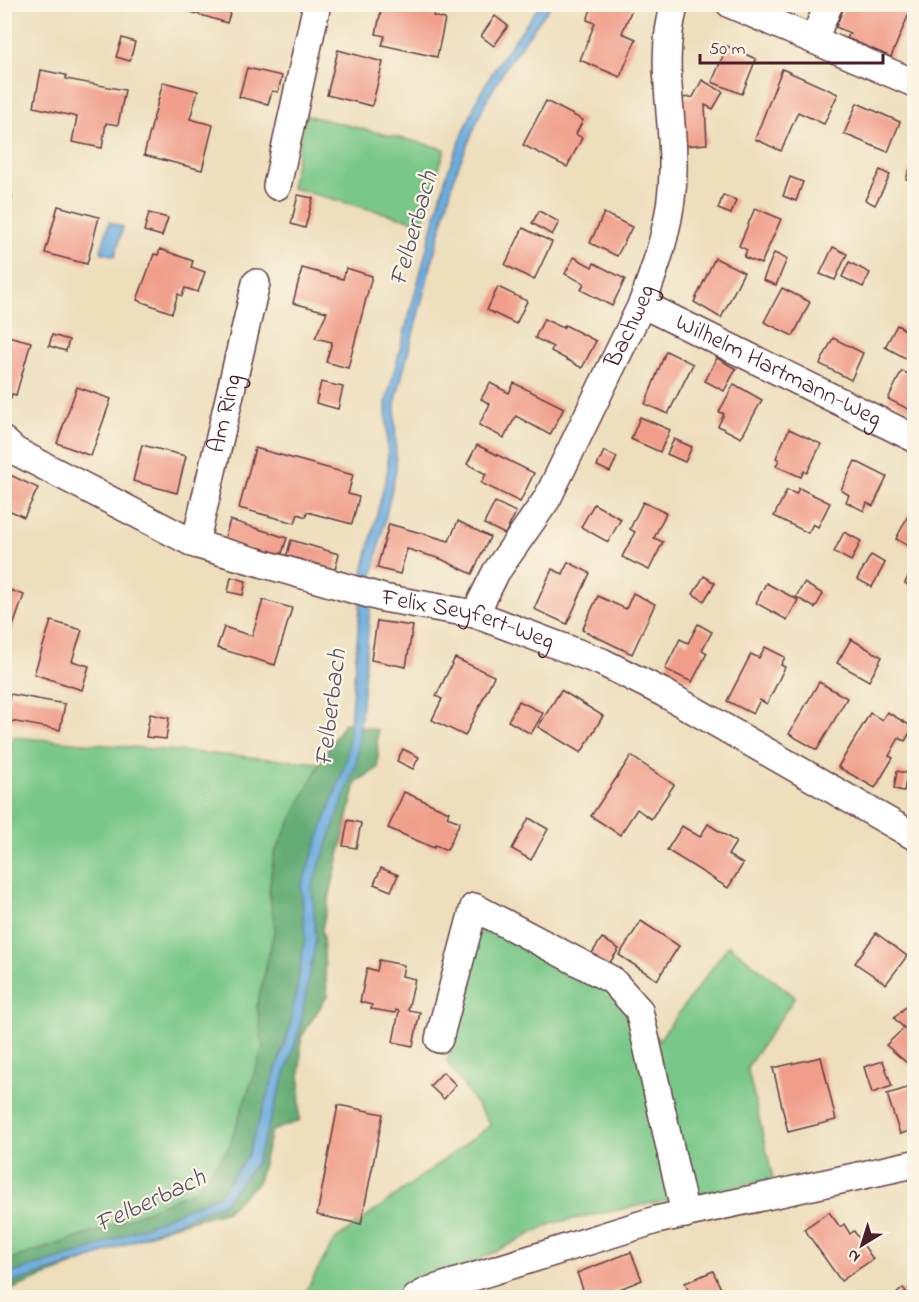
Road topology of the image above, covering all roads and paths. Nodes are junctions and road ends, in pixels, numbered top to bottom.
1 (317, 4) edge
2 (675, 4) edge
3 (730, 4) edge
4 (829, 4) edge
5 (813, 39) junction
6 (915, 83) edge
7 (277, 186) dead end
8 (256, 283) dead end
9 (642, 304) junction
10 (915, 438) edge
11 (4, 441) edge
12 (195, 544) junction
13 (475, 614) junction
14 (915, 836) edge
15 (439, 1039) dead end
16 (915, 1164) edge
17 (685, 1214) junction
18 (416, 1298) edge

1 - 7 street
2 - 9 street, Bachweg
3 - 5 street
4 - 5 street
5 - 6 street
8 - 12 street, Am Ring
9 - 10 street, Wilhelm Hartmann-Weg
9 - 13 street, Bachweg
11 - 12 street, Felix Seyfert-Weg
12 - 13 street, Felix Seyfert-Weg
13 - 14 street, Felix Seyfert-Weg
15 - 17 street
16 - 17 street
17 - 18 street

